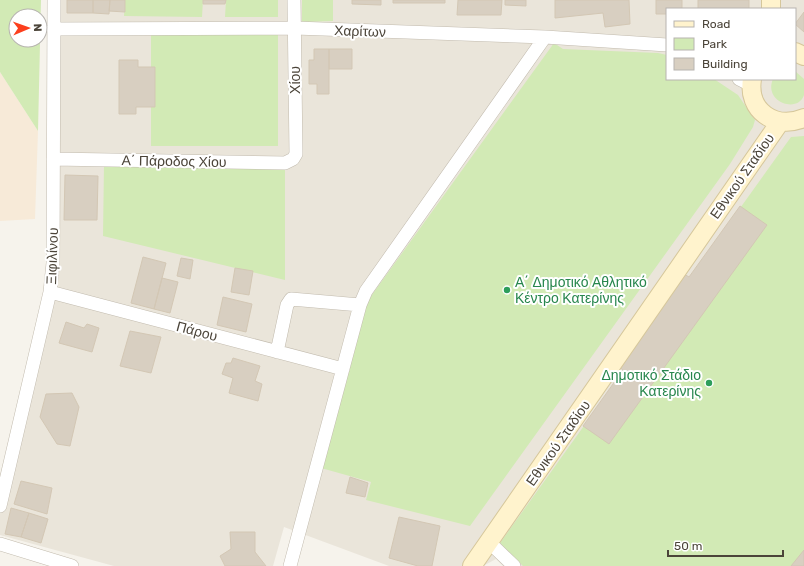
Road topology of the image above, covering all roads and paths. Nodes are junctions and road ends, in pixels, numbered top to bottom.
1 (54, 0) edge
2 (294, 0) edge
3 (295, 28) junction
4 (53, 29) junction
5 (545, 37) junction
6 (666, 45) edge
7 (748, 81) edge
8 (804, 118) edge
9 (780, 122) junction
10 (54, 159) junction
11 (293, 160) joint
12 (50, 292) junction
13 (360, 305) junction
14 (277, 352) junction
15 (343, 369) junction
16 (0, 506) edge
17 (488, 542) junction
18 (0, 544) edge
19 (72, 566) edge
20 (290, 566) edge
21 (472, 566) edge
22 (514, 566) edge

1 - 4 street, Ξιφιλίνου
2 - 3 street, Χίου
3 - 4 street, Χαρίτων
3 - 5 street, Χαρίτων
3 - 11 street, Χίου
4 - 10 street, Ξιφιλίνου
5 - 6 street, Χαρίτων
5 - 13 street
7 - 9 street
8 - 9 street
9 - 17 street, Εθνικού Σταδίου
10 - 11 street, Α΄ Πάροδος Χίου
10 - 12 street, Ξιφιλίνου
12 - 14 street, Πάρου
12 - 16 street, Ξιφιλίνου
13 - 14 street
13 - 15 street
14 - 15 street, Πάρου
15 - 20 street
17 - 21 street, Εθνικού Σταδίου
17 - 22 street
18 - 19 street

